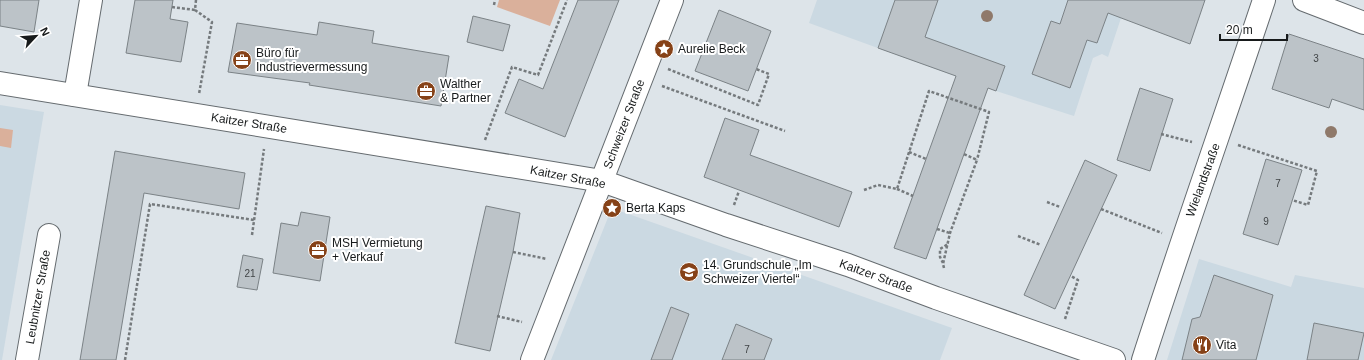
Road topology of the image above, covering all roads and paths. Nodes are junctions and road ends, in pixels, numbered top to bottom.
1 (91, 0) edge
2 (196, 0) edge
3 (495, 0) edge
4 (567, 0) edge
5 (672, 0) edge
6 (1264, 0) edge
7 (1304, 0) edge
8 (494, 5) dead end
9 (172, 8) dead end
10 (195, 10) junction
11 (1364, 23) edge
12 (756, 69) dead end
13 (644, 70) junction
14 (0, 83) edge
15 (74, 95) junction
16 (195, 114) junction
17 (267, 126) junction
18 (785, 131) dead end
19 (1161, 134) dead end
20 (1217, 143) junction
21 (909, 152) junction
22 (964, 154) dead end
23 (926, 159) dead end
24 (977, 160) junction
25 (477, 161) junction
26 (602, 181) junction
27 (898, 189) junction
28 (864, 190) dead end
29 (913, 196) dead end
30 (1292, 200) dead end
31 (1047, 202) dead end
32 (1060, 207) dead end
33 (1101, 209) dead end
34 (254, 220) junction
35 (937, 229) dead end
36 (1157, 231) dead end
37 (950, 233) junction
38 (49, 234) dead end
39 (252, 235) dead end
40 (1018, 236) dead end
41 (948, 244) junction
42 (1041, 245) dead end
43 (513, 252) dead end
44 (547, 259) dead end
45 (943, 264) junction
46 (944, 268) dead end
47 (1071, 276) dead end
48 (497, 316) dead end
49 (522, 322) dead end
50 (1064, 323) dead end
51 (27, 360) edge
52 (125, 360) edge
53 (532, 360) edge
54 (1114, 360) edge
55 (1143, 360) edge

1 - 15 street
2 - 10 path
3 - 8 path
4 - 25 path
5 - 13 street, Schweizer Straße
6 - 20 street, Wielandstraße
7 - 11 street
9 - 10 path
10 - 16 path
12 - 13 path
13 - 18 path
13 - 26 street, Schweizer Straße
14 - 15 street, Kaitzer Straße
15 - 16 street, Kaitzer Straße
16 - 17 street, Kaitzer Straße
17 - 25 street, Kaitzer Straße
17 - 34 path
19 - 20 path
20 - 30 path
20 - 55 street, Wielandstraße
21 - 23 path
21 - 24 path
21 - 27 path
22 - 24 path
24 - 37 path
25 - 26 street, Kaitzer Straße
26 - 53 street, Schweizer Straße
26 - 54 street, Kaitzer Straße
27 - 28 path
27 - 29 path
31 - 32 path
33 - 36 path
34 - 39 path
34 - 52 path
35 - 37 path
37 - 41 path
38 - 51 street, Leubnitzer Straße
40 - 42 path
41 - 45 path
41 - 45 path
43 - 44 path
45 - 46 path
47 - 50 path
48 - 49 path

